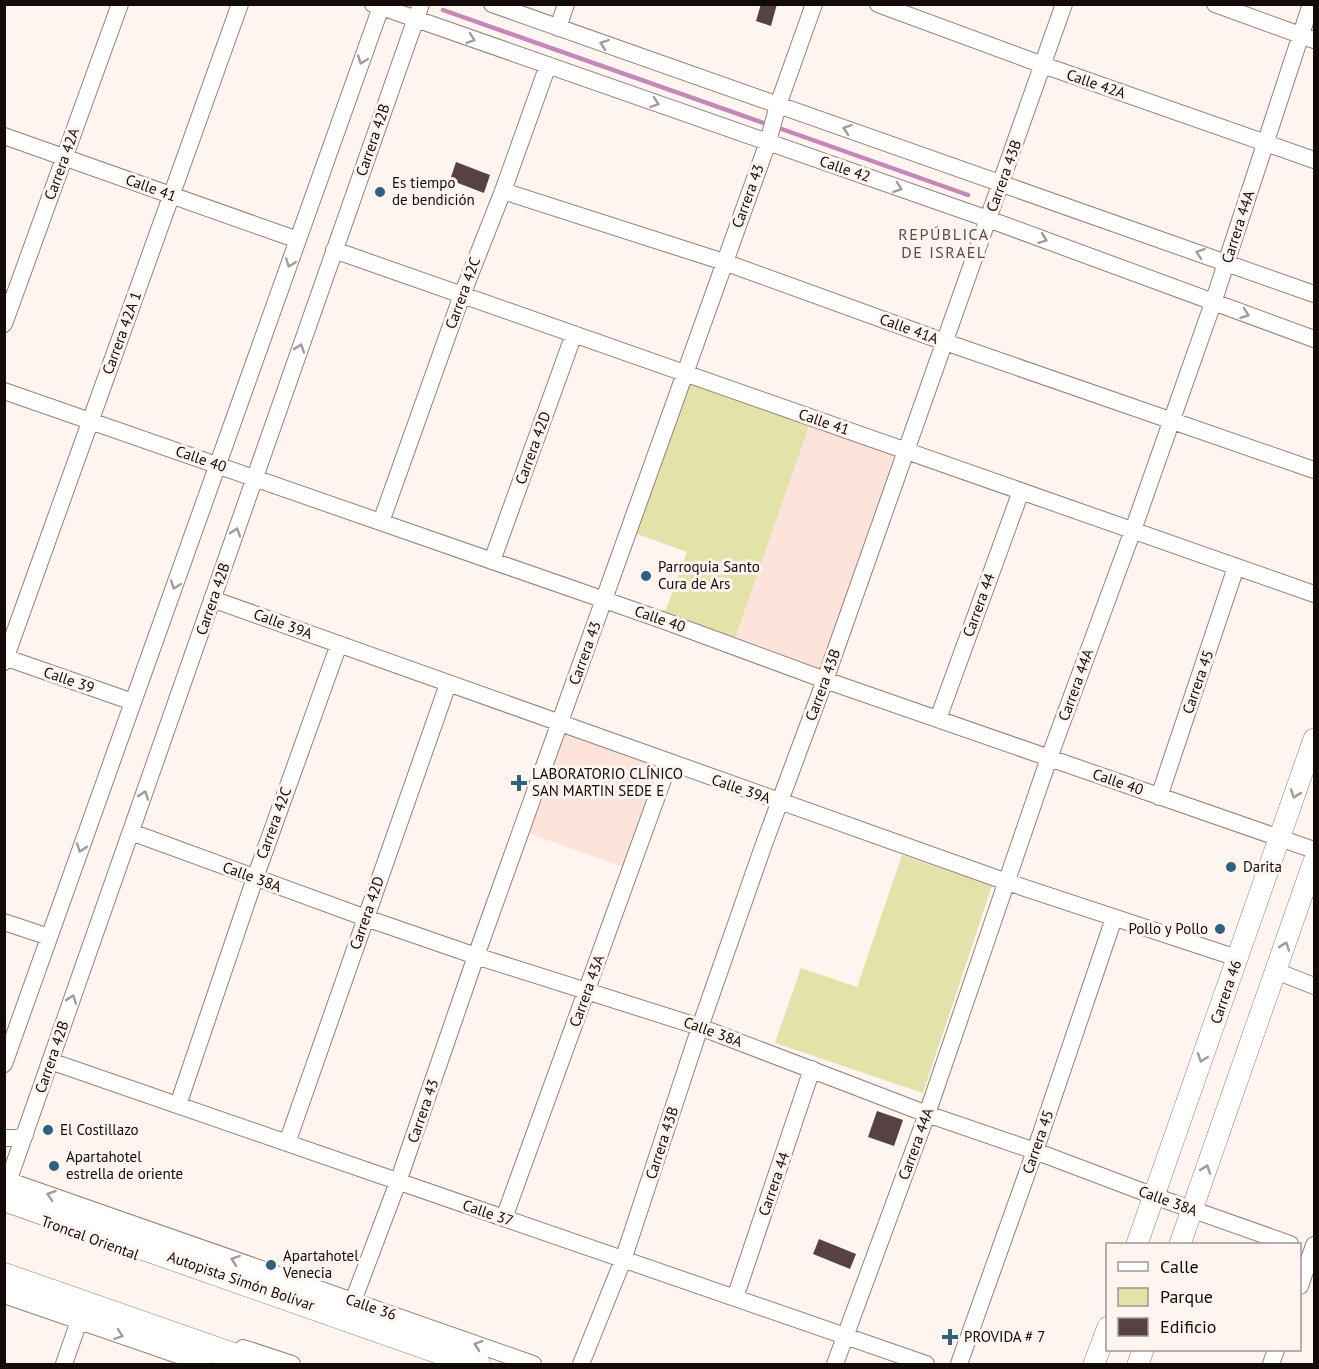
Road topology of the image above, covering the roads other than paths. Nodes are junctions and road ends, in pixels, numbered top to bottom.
1 (120, 4) edge
2 (240, 4) edge
3 (492, 4) edge
4 (566, 4) edge
5 (814, 4) edge
6 (878, 4) edge
7 (1064, 4) edge
8 (1215, 4) edge
9 (1311, 4) edge
10 (379, 5) edge
11 (418, 12) edge
12 (558, 28) junction
13 (1307, 37) edge
14 (548, 65) junction
15 (1043, 65) junction
16 (777, 109) junction
17 (4, 136) edge
18 (769, 139) junction
19 (1265, 142) junction
20 (65, 158) junction
21 (1314, 160) edge
22 (1001, 183) junction
23 (503, 191) junction
24 (171, 195) junction
25 (988, 219) junction
26 (298, 240) junction
27 (334, 250) junction
28 (724, 262) junction
29 (1227, 262) junction
30 (1314, 294) edge
31 (462, 295) junction
32 (1213, 303) junction
33 (4, 324) edge
34 (574, 334) junction
35 (1314, 339) edge
36 (945, 342) junction
37 (685, 373) junction
38 (4, 391) edge
39 (91, 421) junction
40 (1170, 421) junction
41 (906, 451) junction
42 (218, 465) junction
43 (1314, 470) edge
44 (255, 478) junction
45 (1021, 491) junction
46 (381, 522) junction
47 (1133, 530) junction
48 (492, 561) junction
49 (1236, 567) junction
50 (1314, 594) edge
51 (212, 599) junction
52 (605, 600) junction
53 (339, 644) junction
54 (5, 659) edge
55 (825, 680) junction
56 (448, 684) junction
57 (134, 702) junction
58 (938, 719) junction
59 (560, 724) junction
60 (1314, 739) edge
61 (1049, 758) junction
62 (669, 763) junction
63 (1159, 797) junction
64 (780, 802) junction
65 (131, 832) junction
66 (1280, 838) junction
67 (1314, 850) edge
68 (1314, 861) edge
69 (255, 878) junction
70 (1007, 882) junction
71 (366, 918) junction
72 (1114, 918) junction
73 (4, 922) edge
74 (50, 937) junction
75 (476, 956) junction
76 (1238, 958) junction
77 (1276, 971) junction
78 (1314, 986) edge
79 (588, 990) junction
80 (700, 1027) junction
81 (8, 1044) edge
82 (50, 1061) junction
83 (4, 1064) edge
84 (813, 1069) junction
85 (177, 1105) junction
86 (927, 1114) junction
87 (25, 1135) junction
88 (4, 1138) edge
89 (286, 1143) junction
90 (1035, 1151) junction
91 (398, 1182) junction
92 (6, 1187) edge
93 (1154, 1196) junction
94 (4, 1207) edge
95 (1192, 1209) junction
96 (504, 1218) junction
97 (1138, 1243) edge
98 (1181, 1243) edge
99 (1285, 1243) edge
100 (1310, 1249) edge
101 (623, 1260) junction
102 (4, 1265) edge
103 (4, 1276) edge
104 (1301, 1279) edge
105 (4, 1294) edge
106 (735, 1298) junction
107 (353, 1301) junction
108 (79, 1321) junction
109 (1106, 1330) edge
110 (846, 1337) junction
111 (255, 1364) edge
112 (64, 1365) edge
113 (204, 1365) edge
114 (292, 1365) edge
115 (447, 1365) edge
116 (477, 1365) edge
117 (533, 1365) edge
118 (581, 1365) edge
119 (836, 1365) edge
120 (926, 1365) edge
121 (959, 1365) edge
122 (1094, 1365) edge

1 - 20 street, Carrera 42A
2 - 24 street, Carrera 42A 1
3 - 12 street
4 - 12 street
5 - 16 street, Carrera 43
6 - 15 street, Calle 42A
7 - 15 street, Carrera 43B
8 - 13 street
9 - 13 street, Carrera 44A
10 - 11 street, Calle 42
10 -> 26 street
11 -> 14 street, Calle 42
11 - 27 street, Carrera 42B
16 -> 12 street
13 - 19 street, Carrera 44A
14 -> 18 street, Calle 42
14 - 23 street, Carrera 42C
15 - 19 street, Calle 42A
15 - 22 street, Carrera 43B
16 - 18 street, Carrera 43
22 -> 16 street
17 - 20 street, Calle 41
18 -> 25 street, Calle 42
18 - 28 street, Carrera 43
19 - 21 street, Calle 42A
19 - 29 street, Carrera 44A
20 - 24 street, Calle 41
20 - 33 street, Carrera 42A
22 - 25 street, Carrera 43B
29 -> 22 street
23 - 28 street, Calle 41A
23 - 31 street, Carrera 42C
24 - 26 street, Calle 41
24 - 39 street, Carrera 42A 1
25 -> 32 street, Calle 42
25 - 36 street, Carrera 43B
26 -> 42 street
27 - 31 street, Calle 41
44 -> 27 street, Carrera 42B
28 - 36 street, Calle 41A
28 - 37 street, Carrera 43
29 - 30 street
29 - 32 street, Carrera 44A
31 - 34 street, Calle 41
31 - 46 street, Carrera 42C
32 -> 35 street, Calle 42
32 - 40 street, Carrera 44A
34 - 37 street, Calle 41
34 - 48 street, Carrera 42D
36 - 40 street, Calle 41A
36 - 41 street, Carrera 43B
37 - 41 street, Calle 41
37 - 52 street, Carrera 43
38 - 39 street, Calle 40
39 - 42 street, Calle 40
39 - 54 street, Carrera 42A 1
40 - 43 street, Calle 41A
40 - 47 street, Carrera 44A
41 - 45 street, Calle 41
41 - 55 street, Carrera 43B
42 - 44 street, Calle 40
42 -> 57 street
44 - 46 street, Calle 40
51 -> 44 street, Carrera 42B
45 - 47 street, Calle 41
45 - 58 street, Carrera 44
46 - 48 street, Calle 40
47 - 49 street, Calle 41
47 - 61 street, Carrera 44A
48 - 52 street, Calle 40
49 - 50 street, Calle 41
49 - 63 street, Carrera 45
51 - 53 street, Calle 39A
65 -> 51 street, Carrera 42B
52 - 55 street, Calle 40
52 - 59 street, Carrera 43
53 - 56 street, Calle 39A
53 - 69 street, Carrera 42C
54 - 57 street, Calle 39
55 - 58 street, Calle 40
55 - 64 street, Carrera 43B
56 - 59 street, Calle 39A
56 - 71 street, Carrera 42D
57 -> 74 street
58 - 61 street, Calle 40
59 - 62 street, Calle 39A
59 - 75 street, Carrera 43
60 -> 66 main road, Carrera 46
61 - 63 street, Calle 40
61 - 70 street, Carrera 44A
62 - 64 street, Calle 39A
62 - 79 street, Carrera 43A
63 - 66 street, Calle 40
64 - 70 street, Calle 39A
64 - 80 street, Carrera 43B
65 - 69 street, Calle 38A
82 -> 65 street, Carrera 42B
66 - 67 street, Calle 40
66 - 76 main road, Carrera 46
77 -> 68 main road
69 - 71 street, Calle 38A
69 - 85 street, Carrera 42C
70 - 72 street, Calle 39A
70 - 86 street, Carrera 44A
71 - 75 street, Calle 38A
71 - 89 street, Carrera 42D
72 - 76 street, Calle 39A
72 - 90 street, Carrera 45
73 - 74 street
74 - 81 street
75 - 79 street, Calle 38A
75 - 91 street, Carrera 43
76 -> 93 main road, Carrera 46
77 - 78 street
95 -> 77 main road
79 - 80 street, Calle 38A
79 - 96 street, Carrera 43A
80 - 84 street, Calle 38A
80 - 101 street, Carrera 43B
81 - 83 street
82 - 85 street, Calle 37
82 - 87 street, Carrera 42B
84 - 86 street, Calle 38A
84 - 106 street, Carrera 44
85 - 89 street, Calle 37
86 - 90 street, Calle 38A
86 - 110 street, Carrera 44A
87 - 88 street
87 - 92 street, Carrera 42B
89 - 91 street, Calle 37
90 - 93 street, Calle 38A
90 - 121 street, Carrera 45
91 - 96 street, Calle 37
91 - 107 street, Carrera 43
107 -> 92 street, Calle 36
92 - 116 highway, Autopista Simón Bolívar
93 - 95 street, Calle 38A
93 - 97 main road, Carrera 46
94 - 115 street, Troncal Oriental
95 - 98 main road
95 - 99 street, Calle 38A
96 - 101 street, Calle 37
100 - 104 street
101 - 106 street, Calle 37
101 - 118 street, Carrera 43B
102 - 114 street
103 - 111 highway
105 - 108 street
106 - 110 street, Calle 37
117 -> 107 street, Calle 36
108 - 112 street
108 -> 113 street
109 - 122 main road
110 - 119 street, Carrera 44A
110 - 120 street, Calle 37

